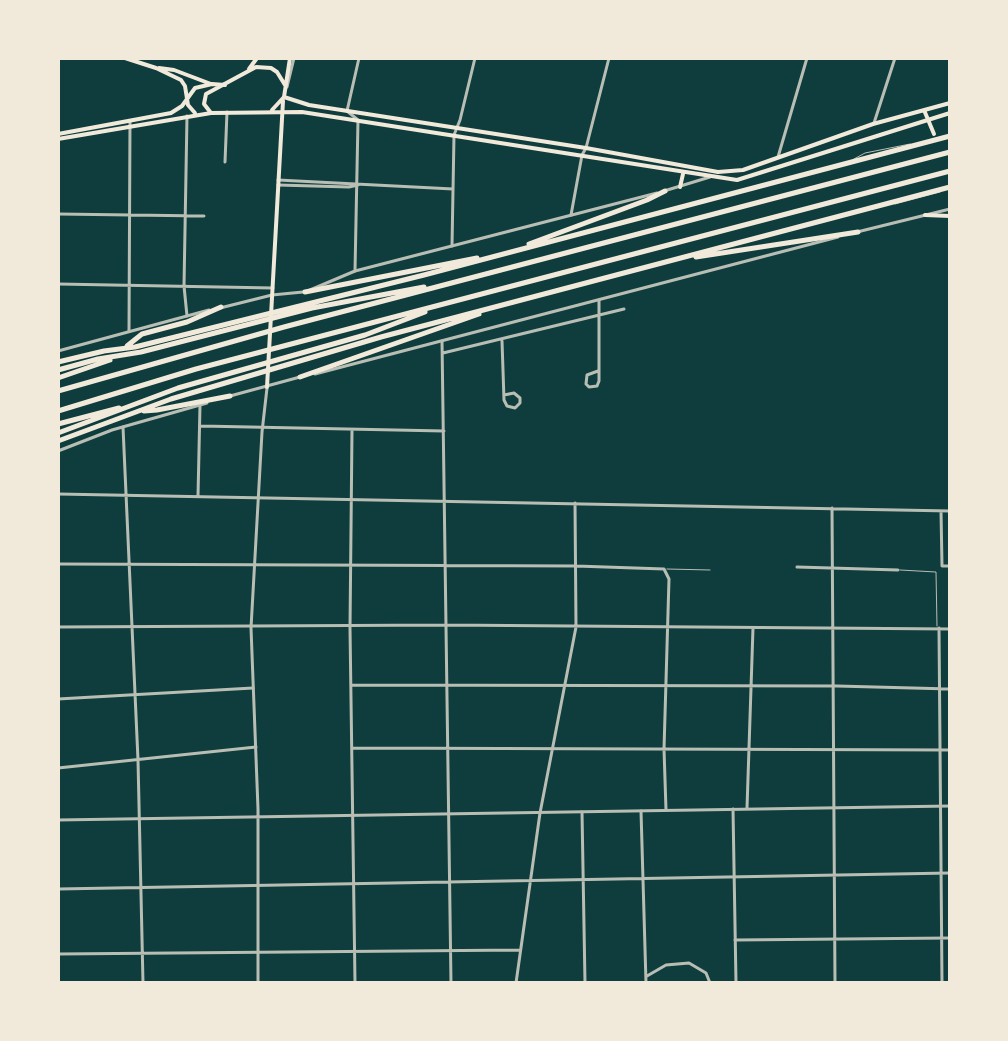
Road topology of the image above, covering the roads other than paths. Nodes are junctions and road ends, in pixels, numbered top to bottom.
1 (125, 58) edge
2 (257, 58) edge
3 (292, 58) edge
4 (359, 58) edge
5 (475, 58) edge
6 (609, 58) edge
7 (801, 58) edge
8 (807, 59) edge
9 (896, 59) edge
10 (156, 68) junction
11 (249, 70) junction
12 (212, 84) junction
13 (225, 85) junction
14 (285, 85) junction
15 (187, 96) junction
16 (284, 97) junction
17 (950, 103) edge
18 (924, 110) junction
19 (347, 111) junction
20 (227, 112) junction
21 (281, 112) junction
22 (211, 113) junction
23 (267, 113) junction
24 (950, 113) edge
25 (197, 115) junction
26 (187, 116) junction
27 (927, 119) junction
28 (358, 120) junction
29 (130, 124) junction
30 (873, 124) junction
31 (458, 128) junction
32 (934, 134) dead end
33 (454, 135) junction
34 (949, 136) edge
35 (58, 137) edge
36 (586, 148) junction
37 (950, 152) edge
38 (582, 155) junction
39 (778, 157) junction
40 (225, 162) dead end
41 (684, 166) junction
42 (950, 171) edge
43 (718, 172) junction
44 (684, 173) junction
45 (711, 177) junction
46 (278, 183) junction
47 (358, 185) junction
48 (680, 187) junction
49 (949, 187) edge
50 (453, 189) junction
51 (665, 191) junction
52 (950, 209) edge
53 (58, 214) edge
54 (130, 215) junction
55 (571, 215) junction
56 (925, 215) junction
57 (185, 216) junction
58 (204, 216) dead end
59 (950, 216) edge
60 (858, 232) junction
61 (452, 246) junction
62 (502, 254) junction
63 (663, 262) junction
64 (355, 271) junction
65 (457, 282) junction
66 (58, 284) edge
67 (129, 285) junction
68 (184, 286) junction
69 (273, 288) junction
70 (305, 292) junction
71 (272, 295) junction
72 (599, 300) junction
73 (454, 301) junction
74 (510, 302) junction
75 (221, 307) junction
76 (624, 309) dead end
77 (601, 315) junction
78 (187, 316) junction
79 (129, 331) junction
80 (502, 340) junction
81 (442, 341) junction
82 (58, 351) edge
83 (443, 353) junction
84 (58, 362) edge
85 (58, 370) edge
86 (598, 371) dead end
87 (300, 377) junction
88 (58, 378) edge
89 (267, 387) junction
90 (58, 391) edge
91 (504, 395) junction
92 (230, 396) junction
93 (200, 405) junction
94 (58, 411) edge
95 (58, 424) edge
96 (201, 426) junction
97 (123, 427) junction
98 (262, 428) junction
99 (352, 430) junction
100 (444, 431) junction
101 (58, 433) edge
102 (58, 441) edge
103 (58, 451) edge
104 (58, 494) edge
105 (126, 495) junction
106 (198, 496) junction
107 (258, 497) junction
108 (351, 499) junction
109 (443, 501) junction
110 (575, 503) junction
111 (832, 508) junction
112 (941, 511) junction
113 (950, 511) edge
114 (58, 564) edge
115 (128, 565) junction
116 (254, 565) junction
117 (351, 565) junction
118 (444, 566) junction
119 (576, 566) junction
120 (950, 566) edge
121 (797, 567) dead end
122 (831, 567) junction
123 (664, 569) junction
124 (710, 570) dead end
125 (898, 570) joint
126 (445, 625) junction
127 (58, 627) edge
128 (576, 627) junction
129 (668, 627) junction
130 (132, 628) junction
131 (251, 628) junction
132 (350, 628) junction
133 (753, 628) junction
134 (938, 628) junction
135 (832, 629) junction
136 (950, 629) edge
137 (351, 685) junction
138 (446, 685) junction
139 (565, 685) junction
140 (667, 686) junction
141 (753, 686) junction
142 (832, 686) junction
143 (253, 688) junction
144 (940, 689) junction
145 (950, 689) edge
146 (135, 695) junction
147 (58, 699) edge
148 (256, 747) junction
149 (447, 747) junction
150 (552, 747) junction
151 (352, 748) junction
152 (664, 749) junction
153 (749, 749) junction
154 (832, 749) junction
155 (941, 750) junction
156 (950, 750) edge
157 (138, 760) junction
158 (58, 768) edge
159 (940, 806) junction
160 (950, 806) edge
161 (833, 808) junction
162 (733, 809) junction
163 (747, 809) junction
164 (666, 810) junction
165 (641, 811) junction
166 (582, 812) junction
167 (540, 813) junction
168 (353, 814) junction
169 (448, 814) junction
170 (258, 816) junction
171 (140, 818) junction
172 (58, 820) edge
173 (941, 873) junction
174 (950, 873) edge
175 (835, 874) junction
176 (734, 877) junction
177 (583, 879) junction
178 (642, 879) junction
179 (530, 880) junction
180 (451, 883) junction
181 (353, 884) junction
182 (257, 885) junction
183 (143, 886) junction
184 (58, 889) edge
185 (942, 938) junction
186 (950, 938) edge
187 (834, 939) junction
188 (735, 940) junction
189 (520, 950) junction
190 (450, 951) junction
191 (258, 952) junction
192 (354, 952) junction
193 (58, 954) edge
194 (142, 955) junction
195 (646, 980) edge
196 (143, 983) edge
197 (258, 983) edge
198 (355, 983) edge
199 (451, 983) edge
200 (516, 983) edge
201 (585, 983) edge
202 (710, 983) edge
203 (736, 983) edge
204 (835, 983) edge
205 (942, 983) edge

1 - 10 main road
2 - 11 main road
3 - 14 main road
3 - 16 street
4 - 19 street
5 - 31 street
6 - 36 street
7 - 8 street
8 - 9 street
8 - 39 street
9 - 30 street
10 - 12 main road
10 - 15 main road
11 - 13 main road
11 - 14 main road
12 - 13 main road
12 - 15 main road
13 - 22 main road
14 - 16 main road
15 - 25 main road
15 - 29 main road
16 - 19 main road
16 - 21 main road
16 - 23 main road
17 - 18 main road
18 - 27 main road
18 - 30 main road
19 - 28 street
19 - 31 main road
20 - 22 main road
20 - 23 main road
20 - 40 street
21 - 23 main road
21 - 28 main road
21 - 46 main road
22 - 25 main road
24 - 27 main road
25 - 26 main road
26 - 29 main road
26 - 57 street
27 - 32 main road
27 - 45 main road
28 - 33 main road
28 - 47 street
29 - 35 main road
29 - 54 street
30 - 39 main road
31 - 33 street
31 - 36 main road
33 - 38 main road
33 - 50 street
34 - 62 highway
36 - 38 street
36 - 41 main road
37 - 65 highway
38 - 44 main road
38 - 55 street
39 - 43 main road
41 - 43 main road
41 - 44 main road
42 - 73 highway
43 - 45 street
44 - 45 main road
44 - 48 main road
45 - 48 street
46 - 47 street
46 - 69 main road
47 - 50 street
47 - 64 street
48 - 51 street
49 - 63 highway
50 - 61 street
51 - 55 street
51 - 62 highway
52 - 56 street
53 - 54 street
54 - 57 street
54 - 67 street
55 - 61 street
56 - 59 main road
56 - 60 street
57 - 58 street
57 - 68 street
60 - 63 highway
60 - 72 street
61 - 64 street
62 - 70 highway
62 - 84 highway
63 - 74 highway
64 - 70 street
65 - 85 highway
65 - 90 highway
66 - 67 street
67 - 68 street
67 - 79 street
68 - 69 street
68 - 78 street
69 - 71 main road
70 - 71 street
71 - 75 street
71 - 89 main road
72 - 77 street
72 - 81 street
73 - 94 highway
73 - 101 highway
74 - 87 highway
74 - 102 highway
75 - 78 street
75 - 88 highway
76 - 77 street
77 - 80 street
77 - 86 street
78 - 79 street
79 - 82 street
80 - 83 street
80 - 91 street
81 - 83 street
81 - 87 street
83 - 100 street
87 - 89 street
89 - 92 street
89 - 98 street
91 - 91 street
92 - 93 street
92 - 95 highway
93 - 96 street
93 - 97 street
96 - 98 street
96 - 106 street
97 - 103 street
97 - 105 street
98 - 99 street
98 - 107 street
99 - 100 street
99 - 108 street
100 - 109 street
104 - 105 street
105 - 106 street
105 - 115 street
106 - 107 street
107 - 108 street
107 - 116 street
108 - 109 street
108 - 117 street
109 - 110 street
109 - 118 street
110 - 111 street
110 - 119 street
111 - 112 street
111 - 122 street
112 - 113 street
112 - 120 street
114 - 115 street
115 - 116 street
115 - 130 street
116 - 117 street
116 - 131 street
117 - 118 street
117 - 132 street
118 - 119 street
118 - 126 street
119 - 123 street
119 - 128 street
121 - 122 street
122 - 125 street
122 - 135 street
123 - 124 lane
123 - 129 street
125 - 134 lane
126 - 128 street
126 - 132 street
126 - 138 street
127 - 130 street
128 - 129 street
128 - 139 street
129 - 133 street
129 - 140 street
130 - 131 street
130 - 146 street
131 - 132 street
131 - 143 street
132 - 137 street
133 - 135 street
133 - 141 street
134 - 135 street
134 - 136 street
134 - 144 street
135 - 142 street
137 - 138 street
137 - 151 street
138 - 139 street
138 - 149 street
139 - 140 street
139 - 150 street
140 - 141 street
140 - 152 street
141 - 142 street
141 - 153 street
142 - 144 street
142 - 154 street
143 - 146 street
143 - 148 street
144 - 145 street
144 - 155 street
146 - 147 street
146 - 157 street
148 - 157 street
148 - 170 street
149 - 150 street
149 - 151 street
149 - 169 street
150 - 152 street
150 - 167 street
151 - 168 street
152 - 153 street
152 - 164 street
153 - 154 street
153 - 163 street
154 - 155 street
154 - 161 street
155 - 156 street
155 - 159 street
157 - 158 street
157 - 171 street
159 - 160 street
159 - 161 street
159 - 173 street
161 - 163 street
161 - 175 street
162 - 163 street
162 - 164 street
162 - 176 street
164 - 165 street
165 - 166 street
165 - 178 street
166 - 167 street
166 - 177 street
167 - 169 street
167 - 179 street
168 - 169 street
168 - 170 street
168 - 181 street
169 - 180 street
170 - 171 street
170 - 182 street
171 - 172 street
171 - 183 street
173 - 174 street
173 - 175 street
173 - 185 street
175 - 176 street
175 - 187 street
176 - 178 street
176 - 188 street
177 - 178 street
177 - 179 street
177 - 201 street
178 - 195 street
179 - 180 street
179 - 189 street
180 - 181 street
180 - 190 street
181 - 182 street
181 - 192 street
182 - 183 street
182 - 191 street
183 - 184 street
183 - 194 street
185 - 186 street
185 - 187 street
185 - 205 street
187 - 188 street
187 - 204 street
188 - 203 street
189 - 190 street
189 - 200 street
190 - 192 street
190 - 199 street
191 - 192 street
191 - 194 street
191 - 197 street
192 - 198 street
193 - 194 street
194 - 196 street
195 - 202 street

